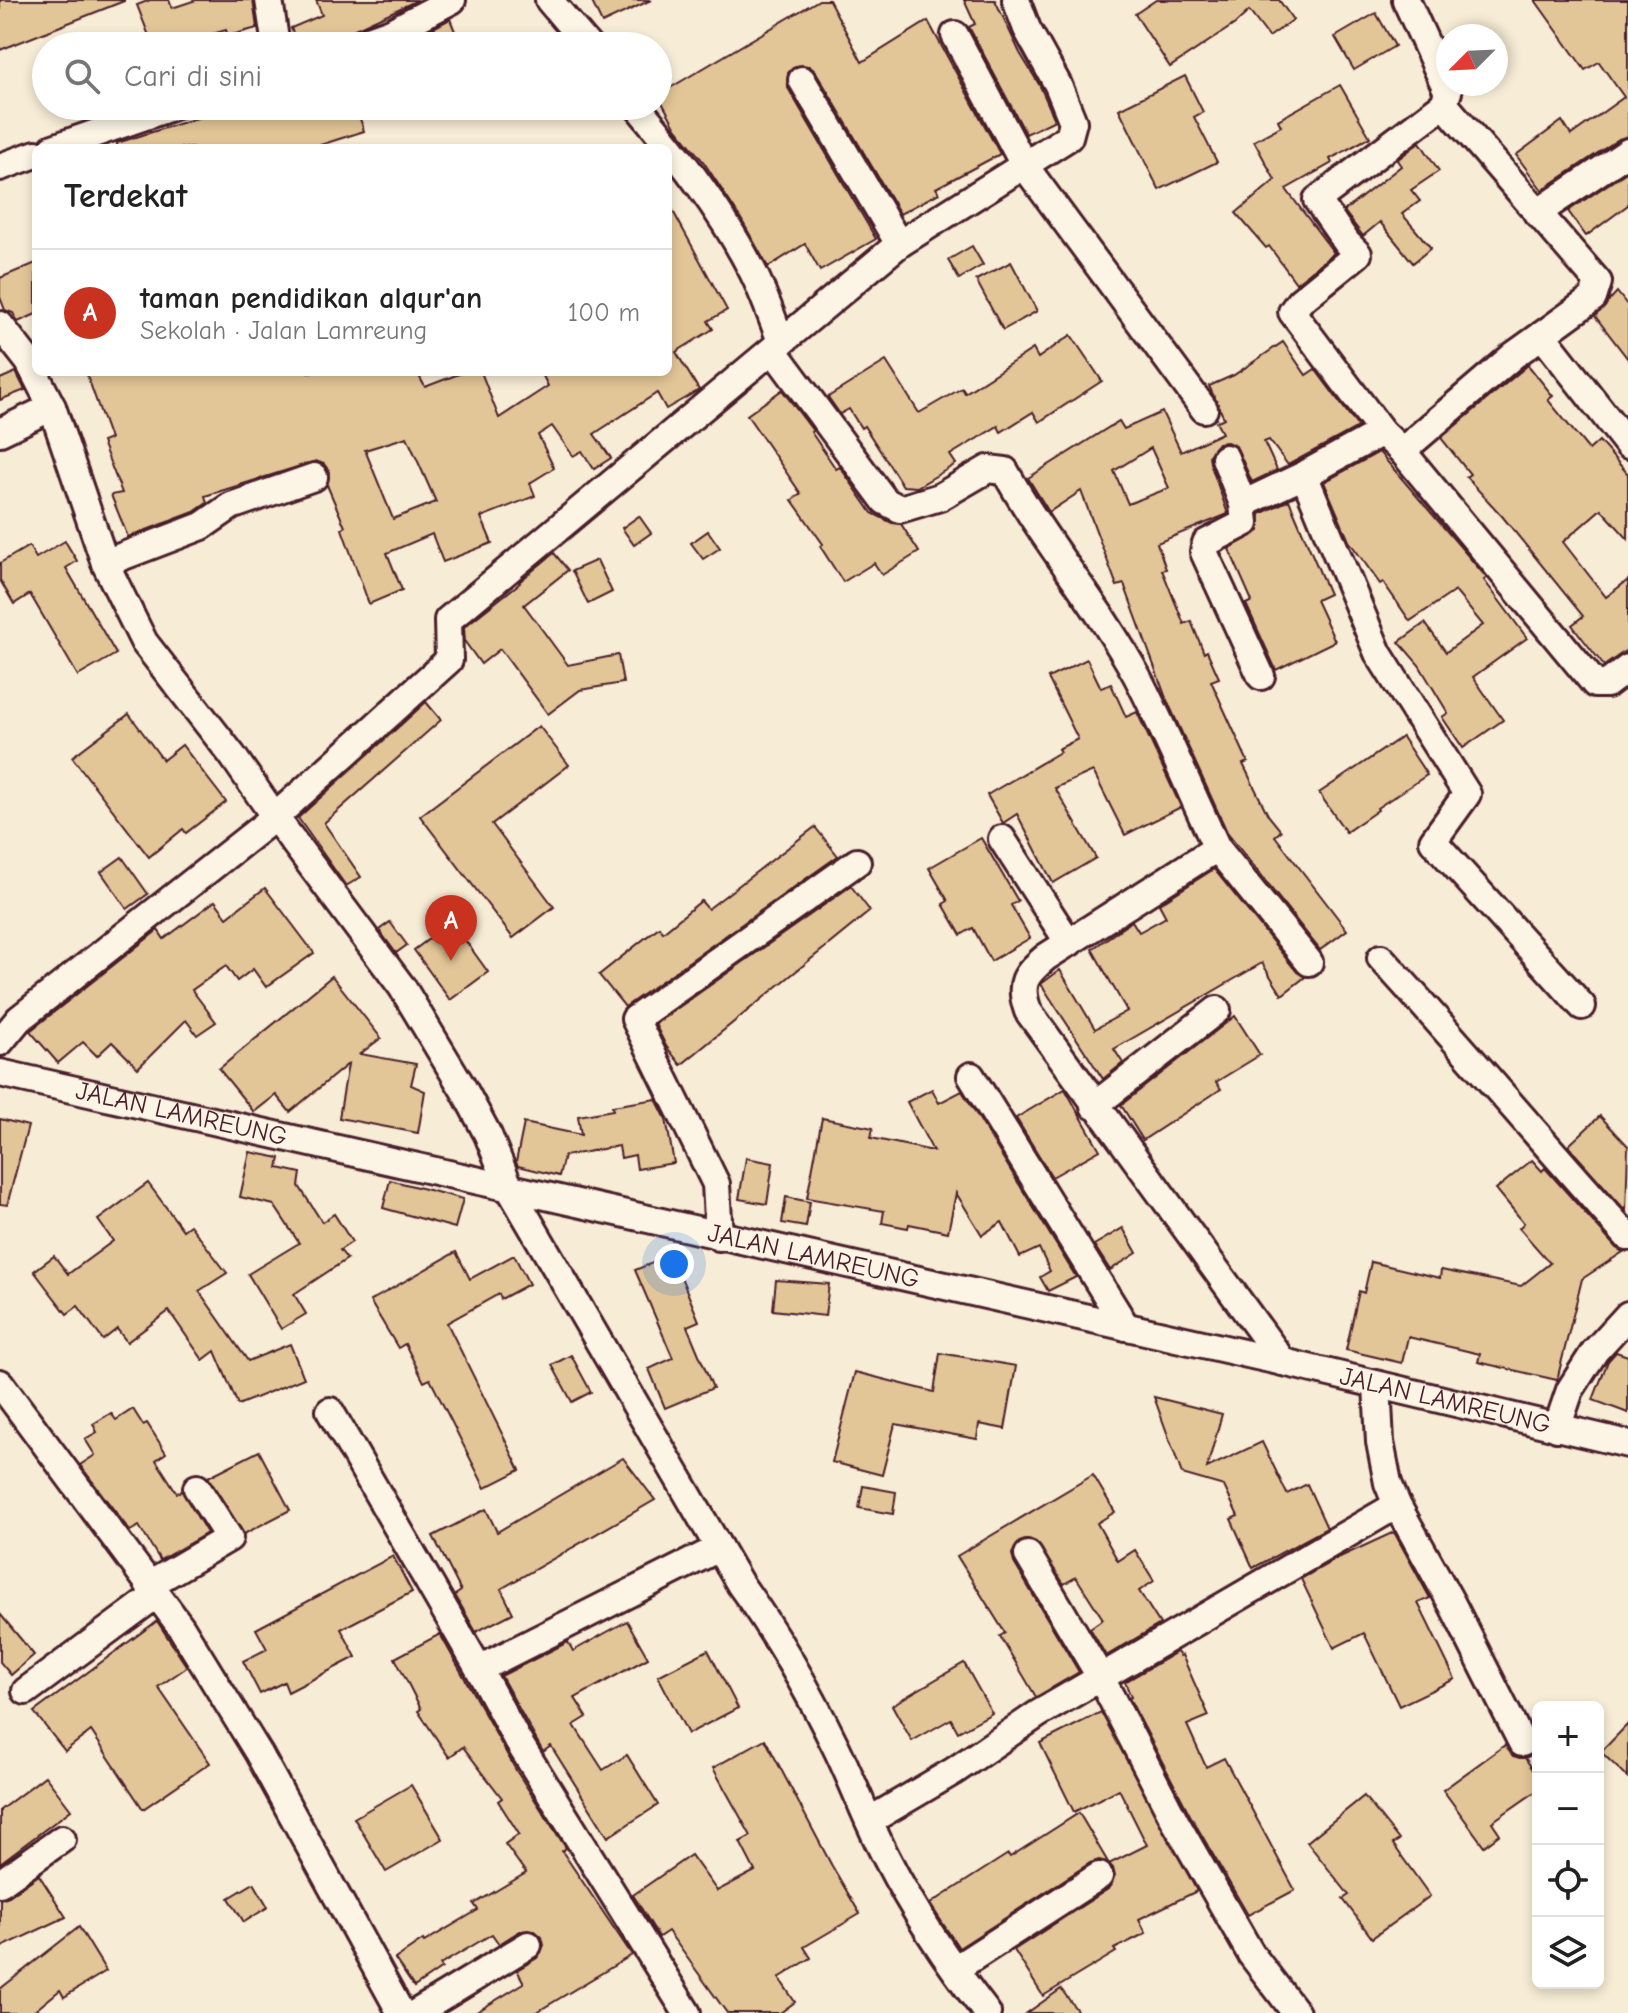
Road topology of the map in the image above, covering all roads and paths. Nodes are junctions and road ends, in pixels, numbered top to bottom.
1 (269, 0) edge
2 (452, 0) edge
3 (549, 0) edge
4 (1016, 0) edge
5 (1406, 0) edge
6 (274, 32) edge
7 (391, 32) edge
8 (576, 32) edge
9 (955, 35) dead end
10 (802, 80) dead end
11 (1444, 104) junction
12 (134, 120) edge
13 (649, 120) edge
14 (65, 144) edge
15 (668, 144) edge
16 (672, 148) edge
17 (1628, 152) edge
18 (32, 155) edge
19 (1024, 165) junction
20 (0, 167) edge
21 (1537, 213) junction
22 (899, 244) junction
23 (0, 325) edge
24 (1542, 335) junction
25 (777, 345) junction
26 (32, 368) edge
27 (36, 376) edge
28 (52, 407) junction
29 (1204, 409) dead end
30 (0, 432) edge
31 (1382, 432) junction
32 (1628, 445) edge
33 (1402, 451) junction
34 (1225, 458) dead end
35 (1304, 475) junction
36 (314, 477) dead end
37 (1243, 504) junction
38 (105, 563) junction
39 (1628, 668) edge
40 (1261, 676) dead end
41 (275, 817) junction
42 (1002, 839) dead end
43 (1217, 848) junction
44 (857, 862) dead end
45 (1069, 943) junction
46 (1381, 958) dead end
47 (1309, 962) dead end
48 (1582, 1006) dead end
49 (1217, 1010) dead end
50 (0, 1042) edge
51 (0, 1073) edge
52 (971, 1076) dead end
53 (1094, 1106) junction
54 (510, 1189) junction
55 (719, 1237) junction
56 (1628, 1237) edge
57 (1628, 1315) edge
58 (1126, 1327) junction
59 (1283, 1362) junction
60 (0, 1383) edge
61 (1377, 1385) junction
62 (330, 1411) dead end
63 (1557, 1428) junction
64 (1628, 1444) edge
65 (197, 1488) dead end
66 (1397, 1505) junction
67 (719, 1548) junction
68 (1028, 1555) dead end
69 (153, 1590) junction
70 (479, 1669) junction
71 (1101, 1678) junction
72 (26, 1691) dead end
73 (1522, 1743) dead end
74 (869, 1821) junction
75 (62, 1839) dead end
76 (1099, 1876) dead end
77 (0, 1883) edge
78 (528, 1945) dead end
79 (955, 1969) junction
80 (984, 2012) edge
81 (401, 2013) edge
82 (416, 2013) edge
83 (687, 2013) edge
84 (1296, 2013) edge

1 - 6 street
2 - 7 street
3 - 8 street
4 - 19 street
5 - 11 street
9 - 19 street
10 - 22 street
11 - 21 street
11 - 31 street
12 - 14 street
13 - 15 street
16 - 25 street
17 - 21 street
18 - 20 street
19 - 22 street
19 - 29 street
21 - 24 street
22 - 25 street
23 - 26 street
24 - 32 street
24 - 33 street
25 - 41 street
25 - 43 street
27 - 28 street
28 - 30 street
28 - 38 street
31 - 33 street
31 - 35 street
33 - 39 street
34 - 37 street
35 - 37 street
35 - 48 street
36 - 38 street
37 - 40 street
38 - 41 street
41 - 50 street
41 - 54 street
42 - 45 street
43 - 45 street
43 - 47 street
44 - 55 street
45 - 53 street
46 - 56 street
49 - 53 street
51 - 54 street, JALAN LAMREUNG
52 - 58 street
53 - 59 street
54 - 55 street, JALAN LAMREUNG
54 - 67 street
55 - 58 street, JALAN LAMREUNG
57 - 63 street
58 - 59 street, JALAN LAMREUNG
59 - 61 street, JALAN LAMREUNG
60 - 69 street
61 - 63 street, JALAN LAMREUNG
61 - 66 street
62 - 70 street
63 - 64 street, JALAN LAMREUNG
65 - 69 street
66 - 71 street
66 - 73 street
67 - 70 street
67 - 74 street
68 - 71 street
69 - 72 street
69 - 81 street
70 - 83 street
71 - 74 street
71 - 84 street
74 - 79 street
75 - 77 street
76 - 79 street
78 - 82 street
79 - 80 street

